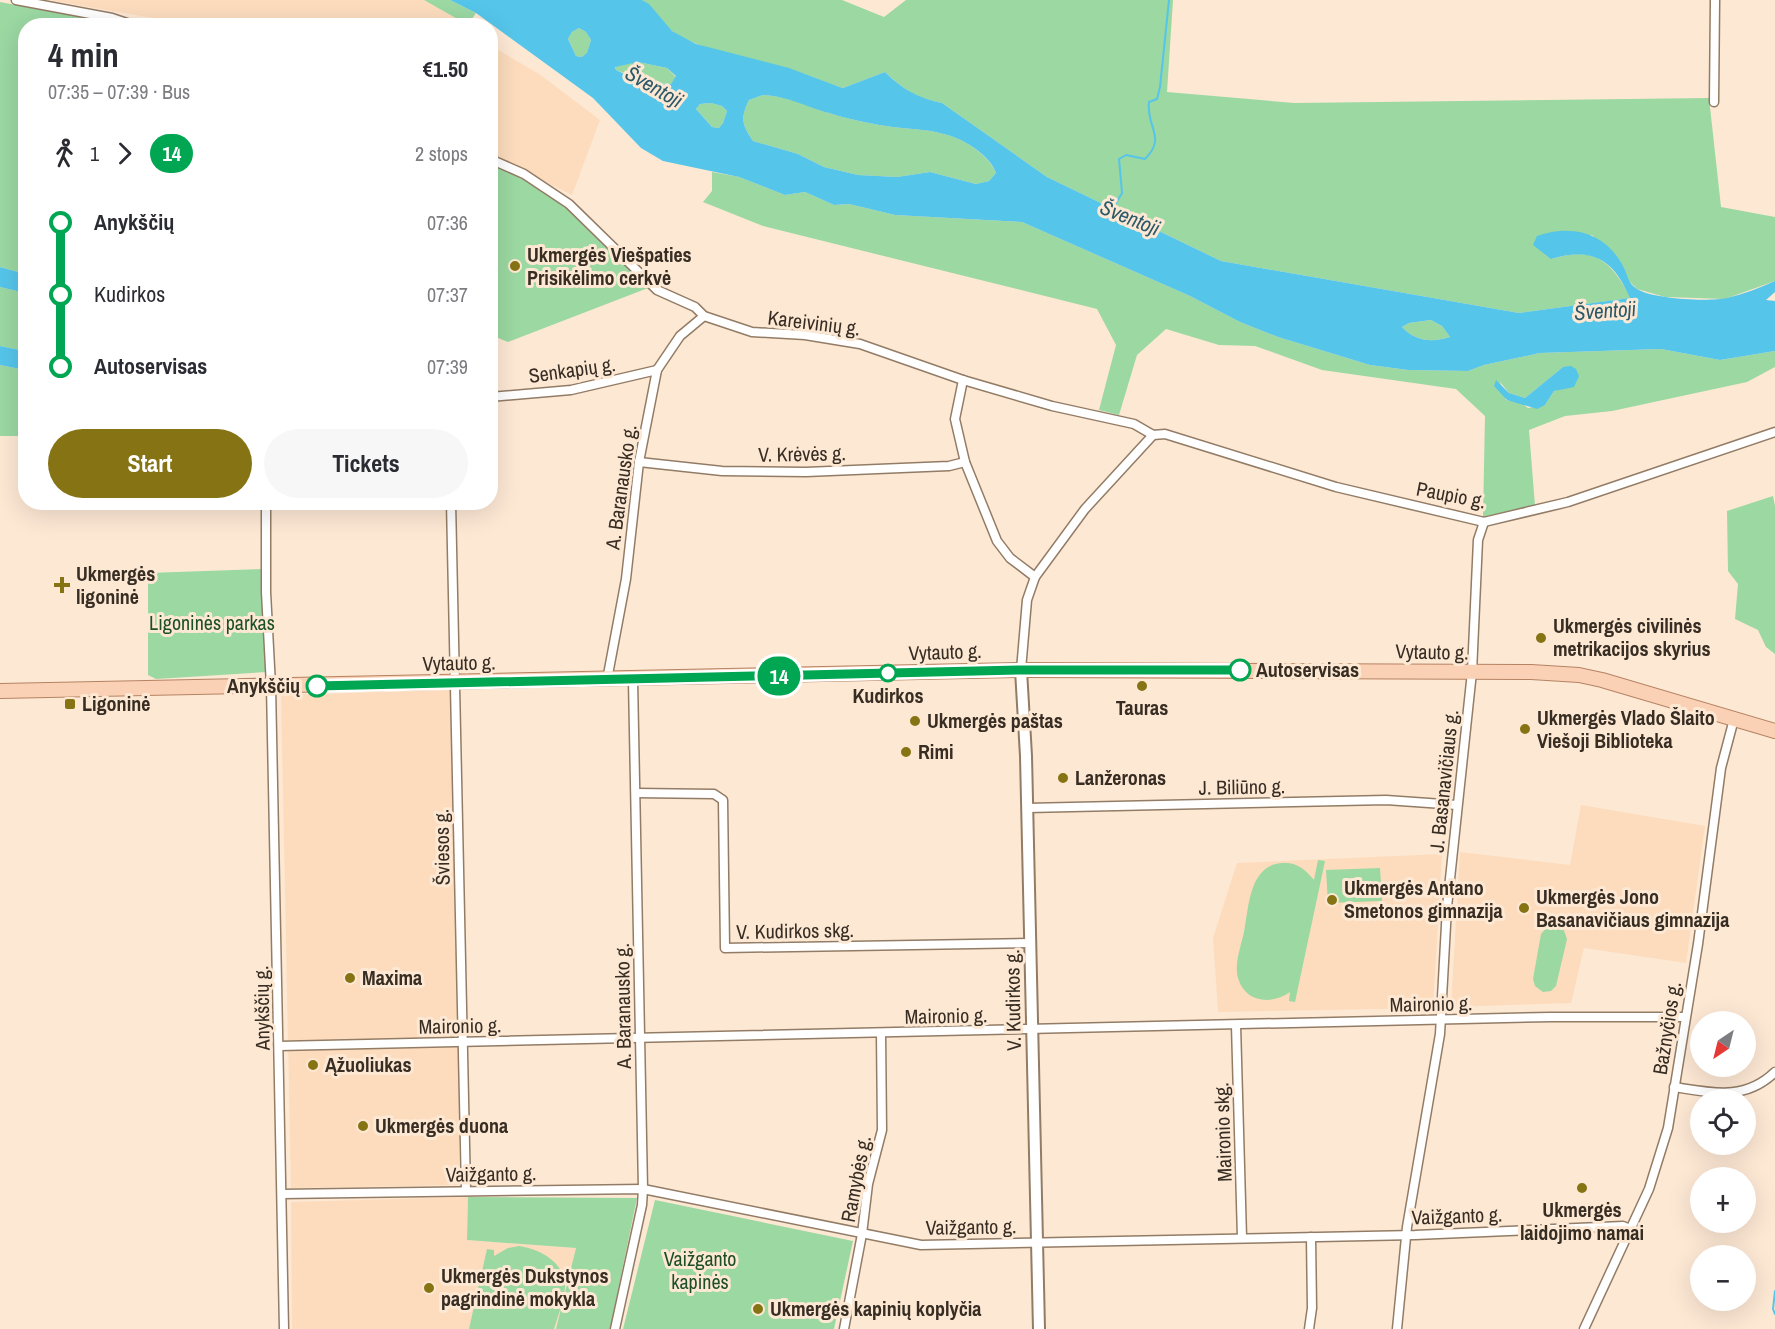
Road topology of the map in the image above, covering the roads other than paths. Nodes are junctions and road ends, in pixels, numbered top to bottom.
1 (16, 0) edge
2 (1714, 0) edge
3 (112, 18) edge
4 (1714, 102) dead end
5 (498, 163) edge
6 (704, 316) junction
7 (657, 370) junction
8 (963, 380) junction
9 (498, 396) edge
10 (1775, 432) edge
11 (1153, 435) junction
12 (639, 462) junction
13 (965, 462) junction
14 (266, 510) edge
15 (451, 510) edge
16 (1484, 522) junction
17 (1035, 577) junction
18 (1021, 670) junction
19 (1472, 672) junction
20 (633, 680) junction
21 (607, 681) junction
22 (455, 683) junction
23 (271, 686) junction
24 (0, 691) edge
25 (1734, 719) junction
26 (1775, 731) edge
27 (636, 793) junction
28 (1457, 805) junction
29 (1027, 808) junction
30 (1030, 943) junction
31 (1685, 1017) junction
32 (1441, 1020) junction
33 (1236, 1025) junction
34 (1031, 1030) junction
35 (881, 1033) junction
36 (641, 1038) junction
37 (462, 1042) junction
38 (279, 1046) junction
39 (1775, 1072) edge
40 (1674, 1087) junction
41 (642, 1189) junction
42 (466, 1191) junction
43 (282, 1194) junction
44 (1630, 1229) junction
45 (862, 1234) junction
46 (1407, 1235) junction
47 (1311, 1237) junction
48 (1242, 1238) junction
49 (1037, 1242) junction
50 (284, 1329) edge
51 (615, 1329) edge
52 (844, 1329) edge
53 (1039, 1329) edge
54 (1309, 1329) edge
55 (1398, 1329) edge
56 (1584, 1329) edge

1 - 3 street
2 - 4 street
5 - 6 street, Kareivinių g.
6 - 7 street, A. Baranausko g.
6 - 8 street, Kareivinių g.
7 - 9 street, Senkapių g.
7 - 12 street, A. Baranausko g.
8 - 11 street, Paupio g.
8 - 13 street
10 - 16 street, Paupio g.
11 - 16 street, Paupio g.
11 - 17 street
12 - 13 street, V. Krėvės g.
12 - 21 street, A. Baranausko g.
13 - 17 street
14 - 23 street, Anykščių g.
15 - 22 street, Šviesos g.
16 - 19 street, J. Basanavičiaus g.
17 - 18 street
18 - 19 main road, Vytauto g.
18 - 20 main road, Vytauto g.
18 - 29 street, V. Kudirkos g.
19 - 25 main road, Vytauto g.
19 - 28 street, J. Basanavičiaus g.
20 - 21 main road, Vytauto g.
20 - 27 street, A. Baranausko g.
21 - 22 main road, Vytauto g.
22 - 23 main road, Vytauto g.
22 - 37 street, Šviesos g.
23 - 24 main road, Vytauto g.
23 - 38 street, Anykščių g.
25 - 26 main road, Vytauto g.
25 - 31 street, Bažnyčios g.
27 - 30 street, V. Kudirkos skg.
27 - 36 street, A. Baranausko g.
28 - 29 street, J. Biliūno g.
28 - 32 street, J. Basanavičiaus g.
29 - 30 street, V. Kudirkos g.
30 - 34 street, V. Kudirkos g.
31 - 32 street, Maironio g.
31 - 40 street, Bažnyčios g.
32 - 33 street, Maironio g.
32 - 46 street, J. Basanavičiaus g.
33 - 34 street, Maironio g.
33 - 48 street, Maironio skg.
34 - 35 street, Maironio g.
34 - 49 street, V. Kudirkos g.
35 - 36 street, Maironio g.
35 - 45 street, Ramybės g.
36 - 37 street, Maironio g.
36 - 41 street, A. Baranausko g.
37 - 38 street, Maironio g.
37 - 42 street, Šviesos g.
38 - 43 street, Anykščių g.
39 - 40 street
40 - 44 street, Bažnyčios g.
41 - 42 street, Vaižganto g.
41 - 45 street, Vaižganto g.
41 - 51 street, A. Baranausko g.
42 - 43 street, Vaižganto g.
43 - 50 street, Anykščių g.
44 - 46 street, Vaižganto g.
44 - 56 street, Bažnyčios g.
45 - 49 street, Vaižganto g.
45 - 52 street, Ramybės g.
46 - 47 street, Vaižganto g.
46 - 55 street, J. Basanavičiaus g.
47 - 48 street, Vaižganto g.
47 - 54 street
48 - 49 street, Vaižganto g.
49 - 53 street, V. Kudirkos g.

